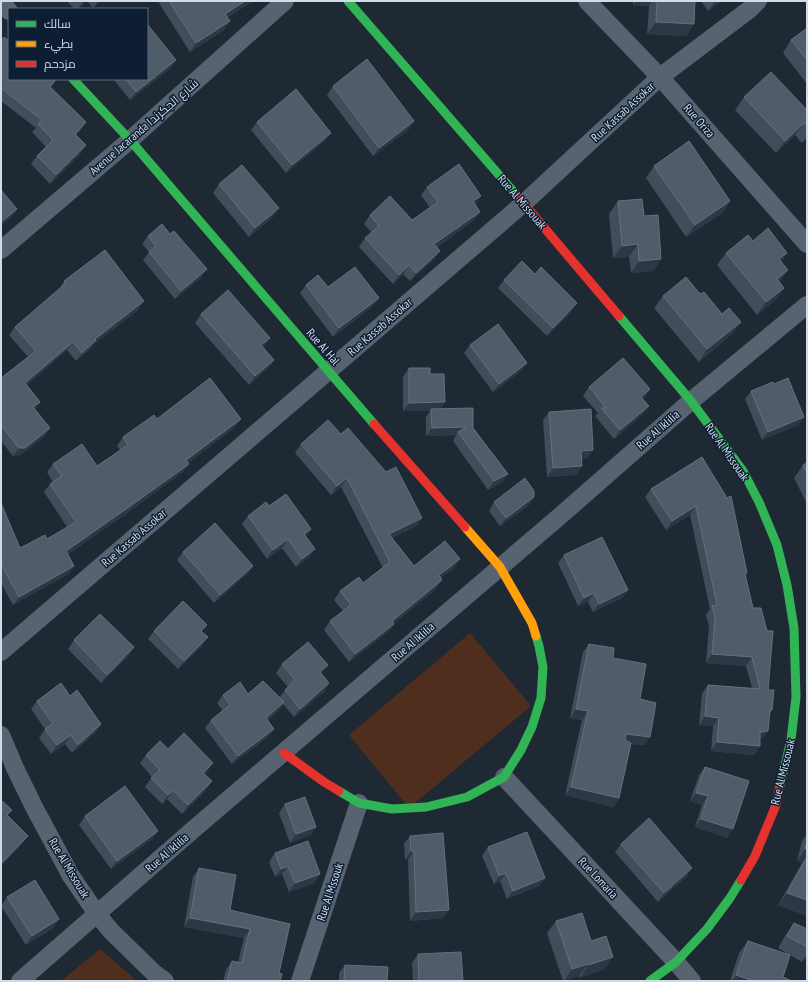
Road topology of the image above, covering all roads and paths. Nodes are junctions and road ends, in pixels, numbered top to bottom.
1 (285, 1) edge
2 (348, 1) edge
3 (587, 1) edge
4 (758, 1) edge
5 (1, 2) edge
6 (8, 10) edge
7 (660, 77) junction
8 (74, 80) edge
9 (130, 140) junction
10 (524, 203) junction
11 (807, 244) edge
12 (1, 250) edge
13 (807, 305) edge
14 (328, 371) junction
15 (691, 401) junction
16 (500, 567) junction
17 (1, 652) edge
18 (1, 735) edge
19 (284, 753) junction
20 (504, 777) junction
21 (359, 803) junction
22 (97, 914) junction
23 (676, 962) junction
24 (20, 981) edge
25 (165, 981) edge
26 (300, 981) edge
27 (650, 981) edge
28 (692, 981) edge

1 - 9 street, Avenue Jacaranda شارع الجكرندا
2 - 10 street, Rue Al Missouak
3 - 7 street, Rue Oriza
4 - 7 street, Rue Kassab Assokar
5 - 6 street
7 - 10 street, Rue Kassab Assokar
7 - 11 street, Rue Oriza
8 - 9 street, Rue Al Hal
9 - 12 street, Avenue Jacaranda شارع الجكرندا
9 - 14 street, Rue Al Hal
10 - 14 street, Rue Kassab Assokar
10 - 15 street, Rue Al Missouak
13 - 15 street, Rue Al Iklilia
14 - 16 street, Rue Al Hal
14 - 17 street, Rue Kassab Assokar
15 - 16 street, Rue Al Iklilia
15 - 23 street, Rue Al Missouak
16 - 19 street, Rue Al Iklilia
16 - 20 street
18 - 22 street, Rue Al Missouak
19 - 21 street
19 - 22 street, Rue Al Iklilia
20 - 21 street
20 - 23 street, Rue Lomaria
21 - 26 street, Rue Al Mssouk
22 - 24 street, Rue Al Iklilia
22 - 25 street, Rue Al Missouak
23 - 27 street, Rue Al Missouak
23 - 28 street, Rue Lomaria

